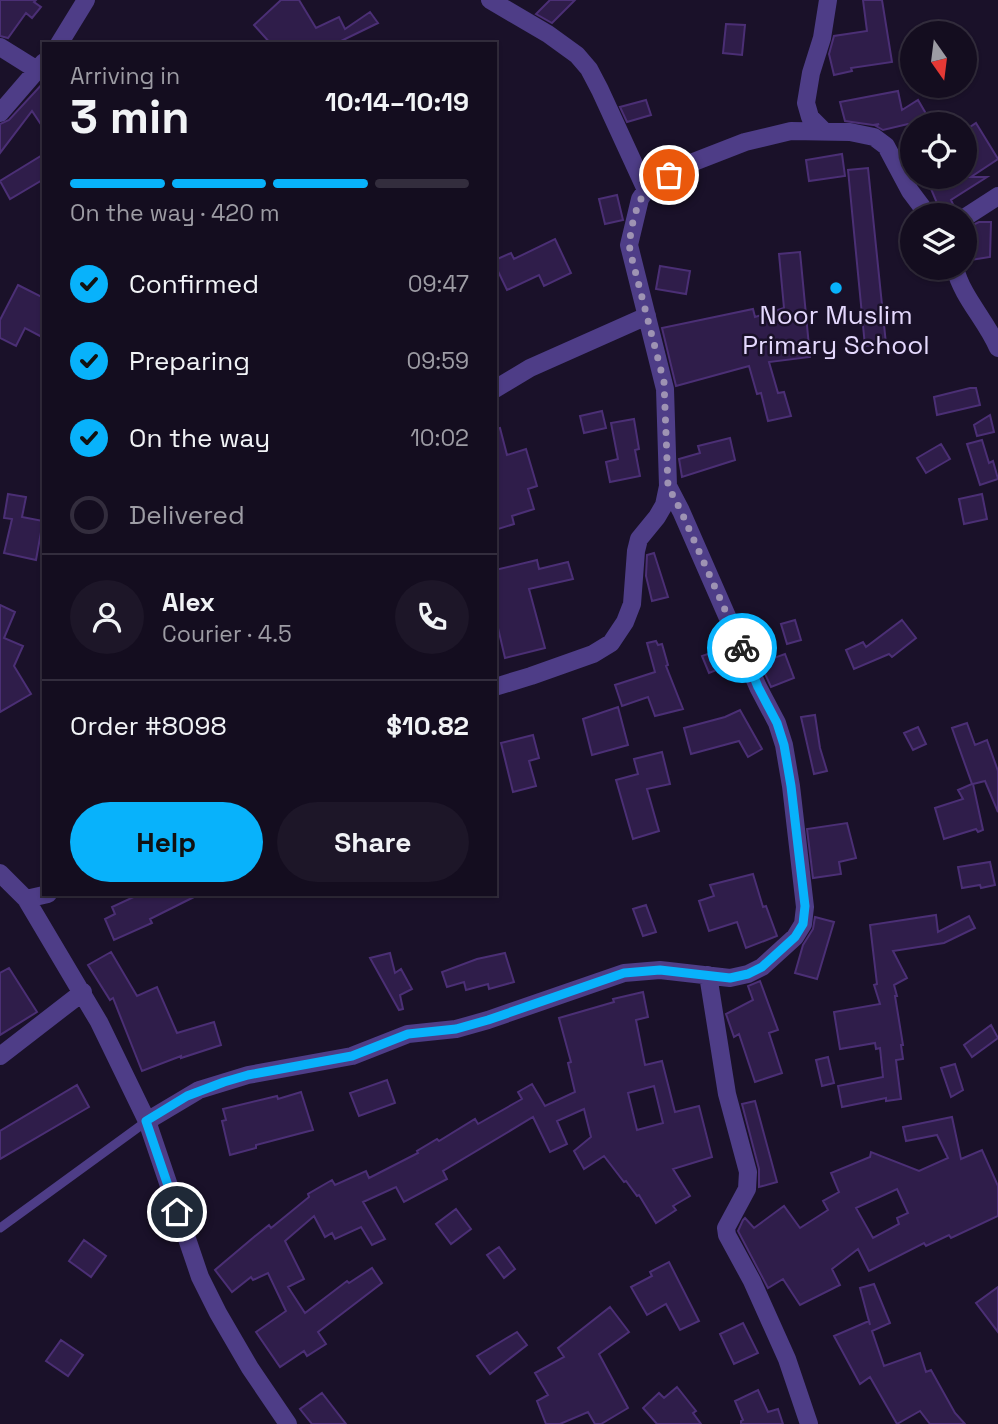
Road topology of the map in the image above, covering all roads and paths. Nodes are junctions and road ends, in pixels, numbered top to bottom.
1 (86, 0) edge
2 (490, 0) edge
3 (828, 0) edge
4 (60, 42) edge
5 (0, 47) edge
6 (40, 66) edge
7 (0, 113) edge
8 (823, 130) junction
9 (646, 190) junction
10 (998, 196) edge
11 (919, 203) edge
12 (977, 210) edge
13 (959, 280) edge
14 (647, 316) junction
15 (998, 348) edge
16 (497, 388) edge
17 (668, 486) junction
18 (497, 686) edge
19 (0, 873) edge
20 (42, 895) edge
21 (26, 899) junction
22 (708, 975) junction
23 (83, 992) junction
24 (0, 1056) edge
25 (146, 1121) junction
26 (0, 1228) edge
27 (288, 1424) edge
28 (808, 1424) edge

1 - 4 street
2 - 9 street
3 - 8 street
5 - 6 street
6 - 7 street
8 - 9 street
8 - 11 street
9 - 14 street
10 - 12 street
13 - 15 street
14 - 16 street
14 - 17 street
17 - 18 street
17 - 22 street
19 - 21 street
20 - 21 street
21 - 23 street
22 - 25 street
22 - 28 street
23 - 24 street
23 - 25 street
25 - 26 lane
25 - 27 street

